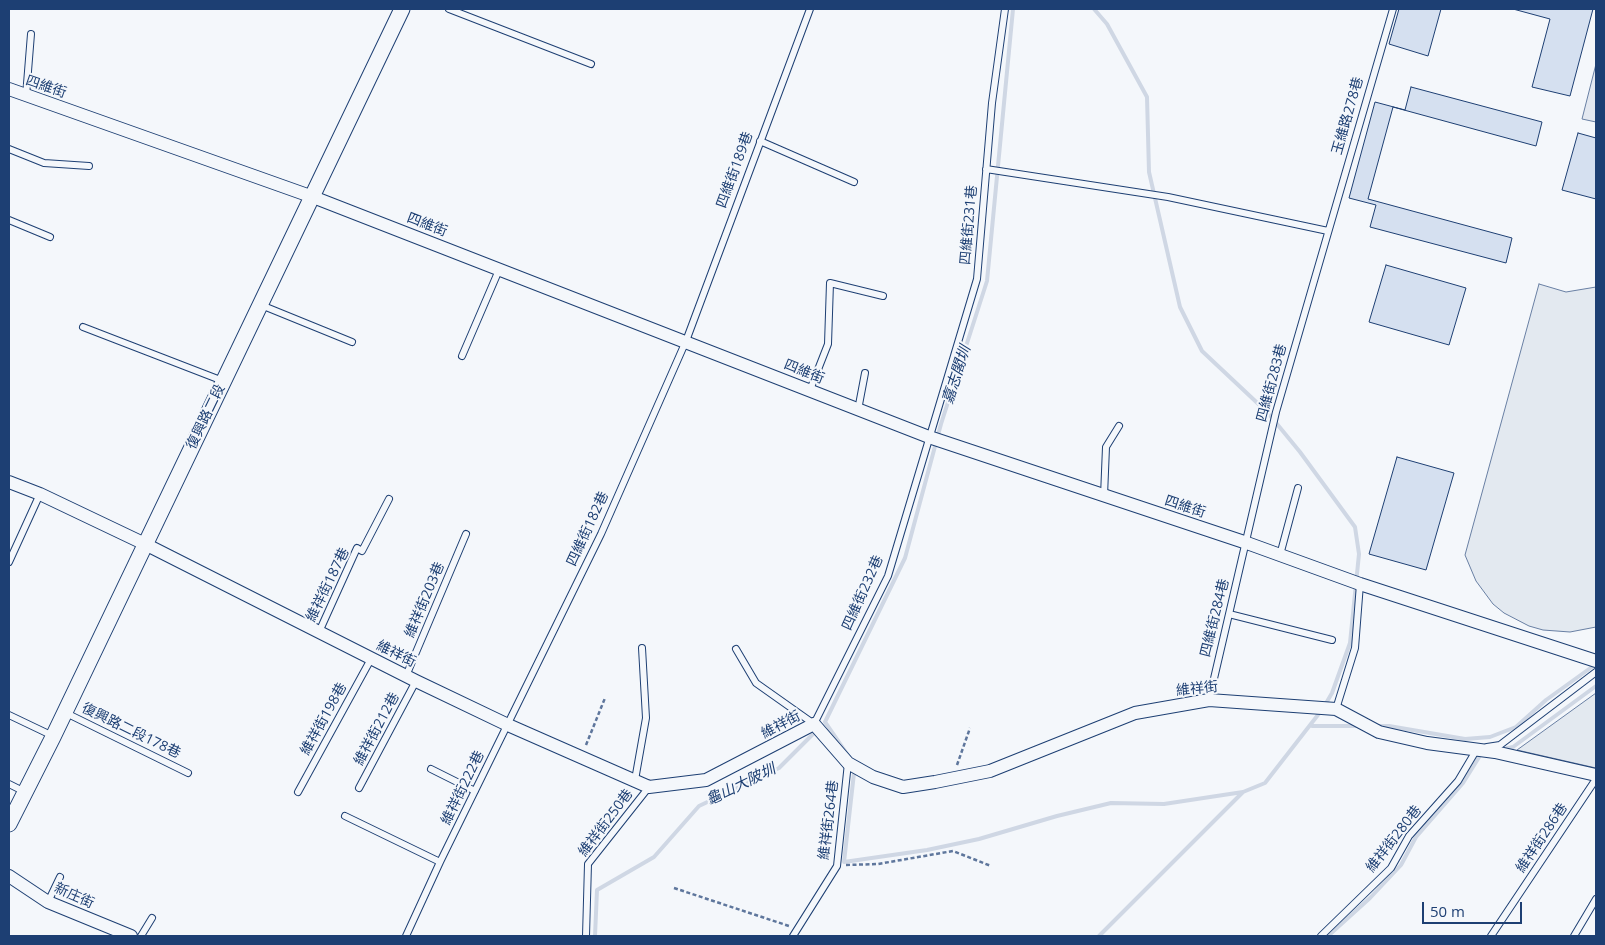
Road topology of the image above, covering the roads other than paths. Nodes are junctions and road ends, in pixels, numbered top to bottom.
1 (402, 9) edge
2 (449, 9) edge
3 (810, 9) edge
4 (1005, 9) edge
5 (1393, 9) edge
6 (31, 34) dead end
7 (591, 64) dead end
8 (9, 89) edge
9 (26, 96) junction
10 (760, 141) junction
11 (9, 149) edge
12 (89, 166) dead end
13 (986, 169) junction
14 (854, 182) dead end
15 (312, 197) junction
16 (9, 220) edge
17 (1328, 231) junction
18 (50, 237) dead end
19 (499, 270) junction
20 (883, 296) dead end
21 (261, 305) junction
22 (83, 327) dead end
23 (686, 341) junction
24 (352, 342) dead end
25 (462, 356) dead end
26 (866, 373) dead end
27 (224, 381) junction
28 (810, 390) junction
29 (858, 410) junction
30 (1119, 426) dead end
31 (929, 437) junction
32 (9, 482) edge
33 (1298, 488) dead end
34 (40, 494) junction
35 (1104, 496) junction
36 (389, 499) dead end
37 (466, 534) dead end
38 (1247, 543) junction
39 (145, 544) junction
40 (1280, 555) junction
41 (9, 562) edge
42 (1360, 584) junction
43 (1229, 614) junction
44 (318, 633) junction
45 (1332, 640) dead end
46 (642, 648) dead end
47 (736, 649) dead end
48 (371, 658) junction
49 (1596, 661) edge
50 (1596, 672) edge
51 (411, 678) junction
52 (1209, 700) junction
53 (1336, 709) junction
54 (63, 712) junction
55 (9, 715) edge
56 (814, 724) junction
57 (508, 725) junction
58 (54, 737) junction
59 (1477, 749) junction
60 (848, 763) junction
61 (432, 769) dead end
62 (188, 773) dead end
63 (1596, 775) edge
64 (1596, 779) edge
65 (635, 780) junction
66 (9, 784) edge
67 (650, 787) junction
68 (359, 788) dead end
69 (475, 791) junction
70 (25, 792) junction
71 (298, 792) dead end
72 (345, 816) dead end
73 (9, 824) edge
74 (440, 862) junction
75 (9, 876) edge
76 (60, 877) dead end
77 (1596, 899) edge
78 (48, 902) junction
79 (152, 918) dead end
80 (131, 936) edge
81 (142, 936) edge
82 (406, 936) edge
83 (586, 936) edge
84 (793, 936) edge
85 (1321, 936) edge
86 (1491, 936) edge
87 (1574, 936) edge

1 - 15 street, 復興路二段
2 - 7 lane
3 - 10 lane, 四維街189巷
4 - 13 lane, 四維街231巷
5 - 17 lane, 玉維路278巷
6 - 9 lane
8 - 9 street, 四維街
9 - 15 street, 四維街
10 - 14 lane
10 - 23 lane, 四維街189巷
11 - 12 lane
13 - 17 lane
13 - 31 lane, 四維街231巷
15 - 19 street, 四維街
15 - 21 street, 復興路二段
16 - 18 lane
17 - 38 lane, 四維街283巷
19 - 23 street, 四維街
19 - 25 lane
20 - 28 lane
21 - 24 lane
21 - 27 street, 復興路二段
22 - 27 lane
23 - 28 street, 四維街
23 - 57 lane, 四維街182巷
26 - 29 lane
27 - 39 street, 復興路二段
28 - 29 street, 四維街
29 - 31 street, 四維街
30 - 35 lane
31 - 35 street, 四維街
31 - 56 lane, 四維街232巷
32 - 34 street, 維祥街
33 - 40 lane
34 - 39 street, 維祥街
34 - 41 lane
35 - 38 street, 四維街
36 - 44 lane, 維祥街187巷
37 - 51 lane, 維祥街203巷
38 - 40 street, 四維街
38 - 43 lane, 四維街284巷
39 - 44 street, 維祥街
39 - 54 street, 復興路二段
40 - 42 street, 四維街
42 - 49 street, 四維街
42 - 53 lane
43 - 45 lane
43 - 52 lane, 四維街284巷
44 - 48 street, 維祥街
46 - 65 lane
47 - 56 lane
48 - 51 street, 維祥街
48 - 71 lane, 維祥街198巷
50 - 59 lane
51 - 57 street, 維祥街
51 - 68 lane, 維祥街212巷
52 - 53 street, 維祥街
52 - 60 street, 維祥街
53 - 59 street, 維祥街
54 - 58 street, 復興路二段
54 - 62 lane, 復興路二段178巷
55 - 58 lane
56 - 60 street, 維祥街
56 - 67 street, 維祥街
57 - 65 street, 維祥街
57 - 69 lane, 維祥街222巷
58 - 70 street, 復興路二段
59 - 63 street, 維祥街
59 - 85 lane, 維祥街280巷
60 - 84 lane, 維祥街264巷
61 - 69 lane
64 - 86 lane, 維祥街286巷
65 - 67 street, 維祥街
66 - 70 lane
67 - 83 lane, 維祥街250巷
69 - 74 lane, 維祥街222巷
70 - 73 street, 復興路二段
72 - 74 lane
74 - 82 lane, 維祥街222巷
75 - 78 street, 新庄街
76 - 78 lane
77 - 87 lane
78 - 80 street, 新庄街
79 - 81 lane

